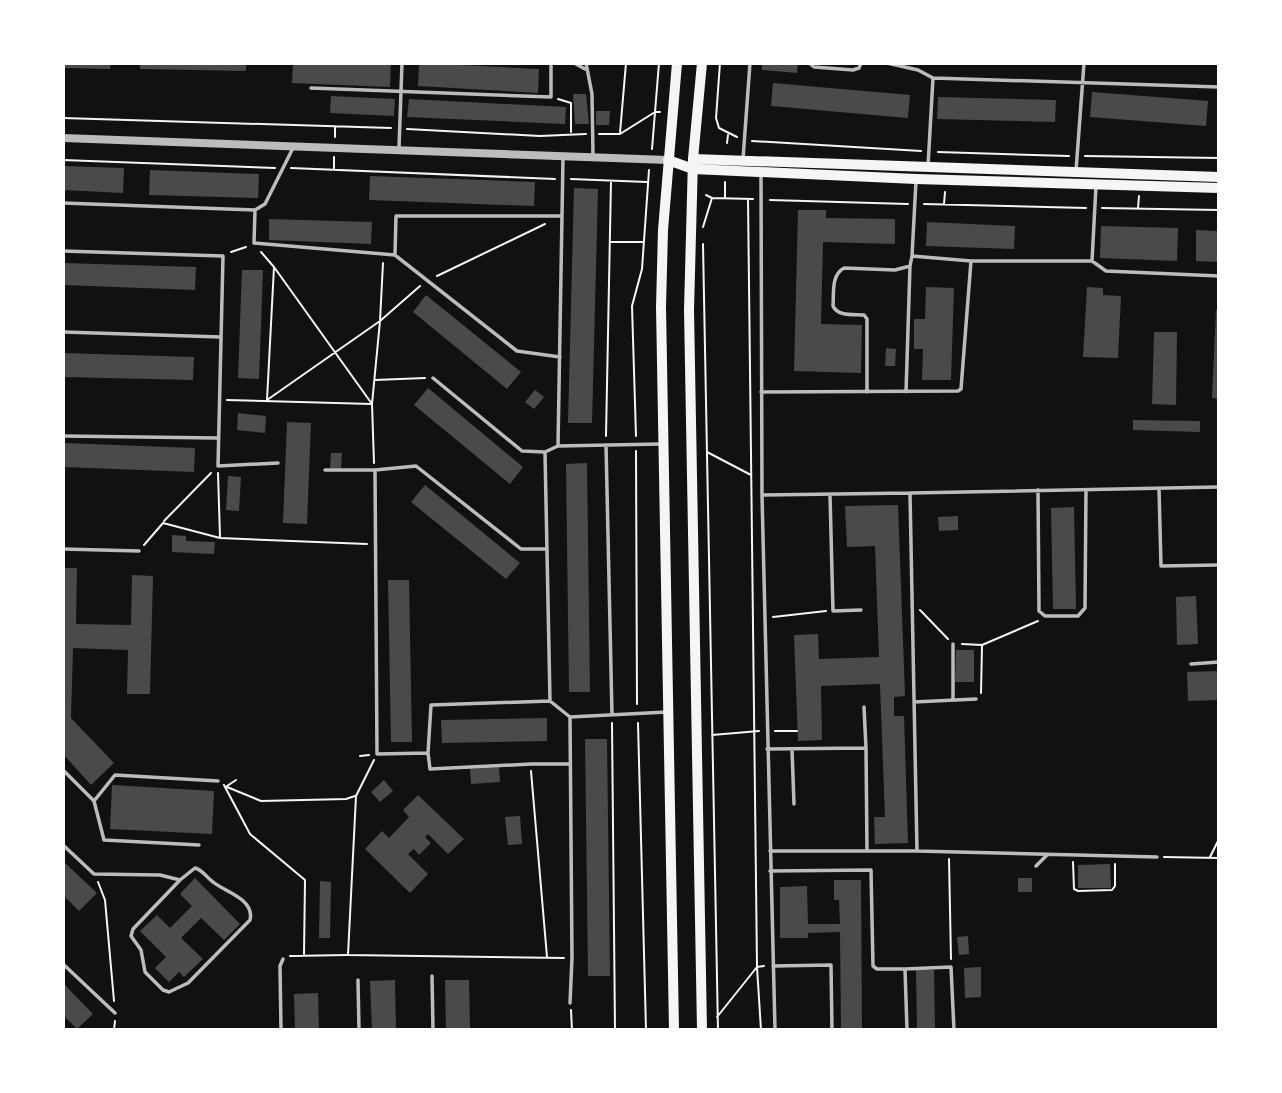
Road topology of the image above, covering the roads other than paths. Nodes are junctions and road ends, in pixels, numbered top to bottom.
1 (402, 63) edge
2 (551, 63) edge
3 (574, 63) edge
4 (586, 63) edge
5 (677, 63) edge
6 (702, 63) edge
7 (750, 63) edge
8 (809, 63) edge
9 (861, 63) edge
10 (887, 63) edge
11 (1084, 63) edge
12 (585, 69) junction
13 (933, 78) junction
14 (1082, 84) junction
15 (1219, 87) edge
16 (311, 88) dead end
17 (401, 92) junction
18 (63, 138) edge
19 (294, 147) junction
20 (398, 150) junction
21 (563, 156) junction
22 (593, 158) junction
23 (668, 160) junction
24 (743, 162) junction
25 (693, 164) junction
26 (761, 168) junction
27 (916, 168) junction
28 (928, 168) junction
29 (1076, 173) junction
30 (1096, 174) junction
31 (1219, 177) edge
32 (916, 179) junction
33 (928, 179) junction
34 (1075, 185) junction
35 (1096, 185) junction
36 (1219, 188) edge
37 (63, 203) edge
38 (255, 210) junction
39 (562, 216) junction
40 (63, 251) edge
41 (395, 255) junction
42 (912, 256) junction
43 (971, 261) junction
44 (1092, 261) junction
45 (910, 266) junction
46 (1219, 276) edge
47 (63, 332) edge
48 (221, 337) junction
49 (560, 357) junction
50 (433, 378) road end
51 (867, 392) junction
52 (906, 392) junction
53 (761, 393) junction
54 (63, 436) edge
55 (217, 438) junction
56 (606, 444) junction
57 (664, 444) junction
58 (558, 446) junction
59 (545, 452) junction
60 (278, 463) dead end
61 (325, 470) dead end
62 (375, 470) junction
63 (1219, 487) edge
64 (1159, 488) junction
65 (1038, 490) junction
66 (1086, 490) junction
67 (909, 493) junction
68 (762, 495) junction
69 (830, 495) junction
70 (63, 549) edge
71 (546, 550) junction
72 (139, 551) road end
73 (1219, 565) edge
74 (861, 610) dead end
75 (953, 644) road end
76 (1219, 662) edge
77 (1191, 664) dead end
78 (976, 699) road end
79 (953, 700) junction
80 (550, 701) junction
81 (914, 702) junction
82 (864, 707) dead end
83 (669, 712) junction
84 (612, 715) junction
85 (569, 717) junction
86 (866, 748) junction
87 (767, 749) junction
88 (792, 749) junction
89 (428, 753) junction
90 (570, 764) junction
91 (63, 770) edge
92 (218, 781) road end
93 (94, 801) junction
94 (794, 804) dead end
95 (63, 845) edge
96 (199, 845) dead end
97 (770, 851) junction
98 (867, 851) junction
99 (917, 851) junction
100 (1047, 855) junction
101 (1157, 857) road end
102 (1036, 866) dead end
103 (770, 871) junction
104 (180, 880) junction
105 (283, 959) road end
106 (63, 964) edge
107 (773, 966) junction
108 (905, 969) junction
109 (432, 976) dead end
110 (358, 980) dead end
111 (570, 1003) road end
112 (115, 1013) road end
113 (281, 1030) edge
114 (359, 1030) edge
115 (433, 1030) edge
116 (674, 1030) edge
117 (702, 1030) edge
118 (775, 1030) edge
119 (832, 1030) edge
120 (907, 1030) edge
121 (954, 1030) edge

1 - 17 lane
2 - 17 lane
3 - 12 lane
4 - 12 lane
5 - 23 main road
6 - 25 main road
7 - 24 lane
8 - 9 lane
10 - 13 lane
11 - 14 lane
12 - 22 lane
13 - 14 lane
13 - 28 lane
14 - 15 lane
14 - 29 lane
16 - 17 lane
17 - 20 lane
18 - 19 street
19 - 20 street
19 - 38 lane
20 - 21 street
21 - 22 street
21 - 39 lane
22 - 23 street
23 - 25 main road
23 - 57 main road
24 - 25 main road
24 - 26 main road
25 - 26 main road
25 - 117 main road
26 - 27 main road
26 - 32 main road
26 - 53 lane
27 - 28 main road
27 - 32 main road
28 - 29 main road
28 - 33 main road
29 - 30 main road
29 - 34 main road
30 - 31 main road
30 - 35 main road
32 - 33 main road
32 - 42 lane
33 - 34 main road
34 - 35 main road
35 - 36 main road
35 - 44 lane
37 - 38 lane
38 - 41 lane
39 - 41 lane
39 - 49 lane
40 - 48 lane
41 - 49 lane
42 - 43 lane
42 - 45 lane
43 - 44 lane
43 - 52 lane
44 - 46 lane
45 - 51 lane
45 - 52 lane
47 - 48 lane
48 - 55 lane
49 - 58 lane
50 - 59 lane
51 - 52 lane
51 - 53 lane
53 - 68 lane
54 - 55 lane
55 - 60 lane
56 - 57 lane
56 - 58 lane
56 - 84 lane
57 - 83 main road
58 - 59 lane
59 - 71 lane
61 - 62 lane
62 - 71 lane
62 - 89 lane
63 - 64 lane
64 - 66 lane
64 - 73 lane
65 - 66 lane
65 - 66 lane
65 - 67 lane
67 - 69 lane
67 - 81 lane
68 - 69 lane
68 - 87 lane
69 - 74 lane
70 - 72 lane
71 - 80 lane
75 - 79 lane
76 - 77 lane
78 - 79 lane
79 - 81 lane
80 - 85 lane
80 - 89 lane
81 - 99 lane
82 - 86 lane
83 - 84 lane
83 - 116 main road
84 - 85 lane
85 - 90 lane
86 - 88 lane
86 - 98 lane
87 - 88 lane
87 - 97 lane
88 - 94 lane
89 - 90 lane
90 - 111 lane
91 - 93 lane
92 - 93 lane
93 - 96 lane
95 - 104 lane
97 - 98 lane
97 - 103 lane
98 - 99 lane
99 - 100 lane
100 - 101 lane
100 - 102 lane
103 - 107 lane
103 - 108 lane
104 - 104 lane
105 - 113 lane
106 - 112 lane
107 - 118 lane
107 - 119 lane
108 - 120 lane
108 - 121 lane
109 - 115 lane
110 - 114 lane

